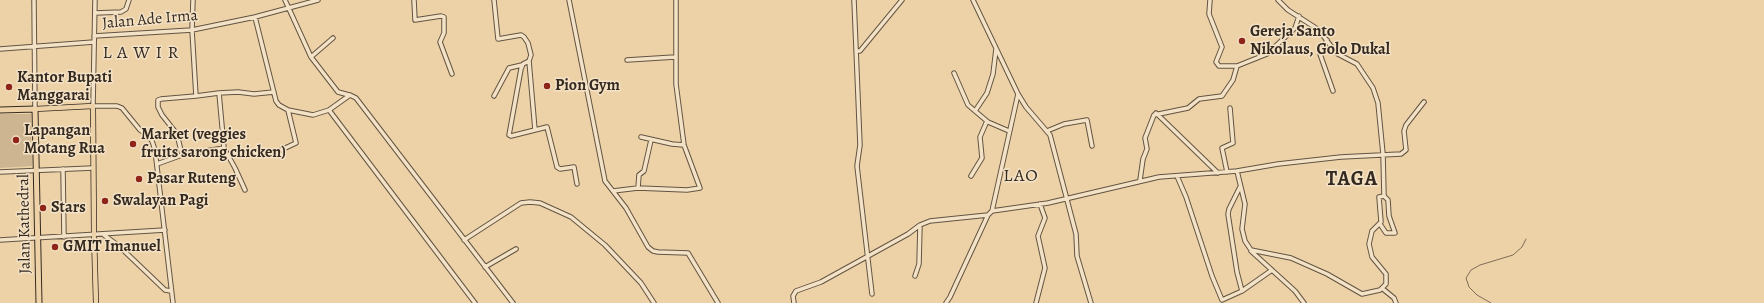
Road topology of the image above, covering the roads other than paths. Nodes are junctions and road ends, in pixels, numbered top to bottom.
1 (34, 0) edge
2 (95, 0) edge
3 (129, 0) edge
4 (194, 0) edge
5 (285, 0) edge
6 (318, 0) edge
7 (414, 0) edge
8 (494, 0) edge
9 (569, 0) edge
10 (676, 0) edge
11 (854, 0) edge
12 (902, 0) edge
13 (973, 0) edge
14 (1210, 0) edge
15 (1278, 0) edge
16 (288, 8) junction
17 (95, 13) junction
18 (1299, 16) junction
19 (255, 17) junction
20 (192, 30) junction
21 (94, 36) junction
22 (333, 38) dead end
23 (1327, 40) junction
24 (94, 42) junction
25 (35, 47) junction
26 (996, 48) junction
27 (0, 49) edge
28 (856, 52) junction
29 (311, 57) junction
30 (675, 57) junction
31 (627, 60) dead end
32 (529, 61) junction
33 (522, 65) junction
34 (1237, 66) junction
35 (954, 73) dead end
36 (452, 74) dead end
37 (1333, 91) dead end
38 (274, 92) junction
39 (219, 93) junction
40 (1018, 94) junction
41 (350, 95) junction
42 (196, 96) junction
43 (494, 96) dead end
44 (1424, 102) dead end
45 (93, 106) junction
46 (1230, 108) dead end
47 (35, 109) junction
48 (0, 110) edge
49 (288, 110) junction
50 (330, 110) junction
51 (975, 111) junction
52 (1156, 113) junction
53 (987, 121) junction
54 (535, 130) junction
55 (1009, 131) junction
56 (1047, 131) junction
57 (641, 137) dead end
58 (651, 140) junction
59 (684, 145) junction
60 (1092, 146) dead end
61 (224, 148) junction
62 (281, 150) dead end
63 (1383, 154) junction
64 (182, 155) junction
65 (156, 164) junction
66 (93, 168) junction
67 (63, 169) junction
68 (36, 170) junction
69 (1237, 171) junction
70 (0, 172) edge
71 (1227, 172) junction
72 (1218, 173) junction
73 (971, 176) dead end
74 (1176, 176) junction
75 (1140, 180) junction
76 (577, 184) dead end
77 (1240, 187) junction
78 (638, 188) junction
79 (245, 190) dead end
80 (615, 191) junction
81 (1384, 196) junction
82 (1066, 200) junction
83 (1040, 204) junction
84 (992, 211) junction
85 (988, 215) junction
86 (1380, 224) junction
87 (920, 225) junction
88 (165, 230) junction
89 (104, 234) junction
90 (94, 235) junction
91 (64, 237) junction
92 (38, 238) junction
93 (0, 240) edge
94 (464, 240) junction
95 (516, 249) dead end
96 (1251, 250) junction
97 (868, 256) junction
98 (485, 268) junction
99 (1272, 270) junction
100 (915, 276) dead end
101 (1383, 288) junction
102 (171, 291) junction
103 (1242, 291) junction
104 (872, 294) dead end
105 (39, 303) edge
106 (96, 303) edge
107 (173, 303) edge
108 (475, 303) edge
109 (513, 303) edge
110 (654, 303) edge
111 (718, 303) edge
112 (794, 303) edge
113 (946, 303) edge
114 (1036, 303) edge
115 (1091, 303) edge
116 (1304, 303) edge
117 (1396, 303) edge

1 - 25 street, Jalan Kathedral
2 - 17 street
3 - 17 street
4 - 20 street
5 - 16 street
6 - 16 street, Jalan Ade Irma
7 - 36 street
8 - 32 street
9 - 80 street
10 - 30 street
11 - 28 street
12 - 28 street
13 - 26 street
14 - 34 street
15 - 18 street
16 - 19 street, Jalan Ade Irma
16 - 29 street
17 - 21 street
18 - 23 street
18 - 34 street
19 - 20 street, Jalan Ade Irma
19 - 38 street
20 - 21 street, Jalan Ade Irma
20 - 42 street
21 - 24 street
22 - 29 street
23 - 37 street
23 - 63 street
24 - 25 street
24 - 45 street
25 - 27 street
25 - 47 street, Jalan Kathedral
26 - 40 street
26 - 51 street
28 - 97 street
29 - 41 street
30 - 31 street
30 - 59 street
32 - 33 street
32 - 54 street
33 - 43 street
33 - 54 street
34 - 52 street
35 - 51 street
38 - 39 street
38 - 49 street
39 - 42 street
39 - 61 street
40 - 55 street
40 - 56 street
41 - 50 street
41 - 94 street
42 - 64 street
44 - 63 street
45 - 47 main road
45 - 65 street
45 - 66 main road
46 - 71 street
47 - 48 highway
47 - 68 highway, Jalan Kathedral
49 - 50 street
49 - 62 street
50 - 108 street
51 - 53 street
52 - 72 street
52 - 75 street
53 - 55 street
53 - 73 street
54 - 76 street
55 - 84 street
56 - 60 street
56 - 82 street
57 - 58 street
58 - 59 street
58 - 78 street
59 - 78 street
61 - 64 street
61 - 79 street
63 - 69 street
63 - 81 street
64 - 65 street
65 - 88 street
66 - 67 street
66 - 90 main road
67 - 68 street
67 - 91 street
68 - 70 street
68 - 92 highway, Jalan Kathedral
69 - 71 street
69 - 77 street
71 - 72 street
72 - 74 street
74 - 75 street
74 - 103 street
75 - 82 street
77 - 96 street
77 - 103 street
78 - 80 street
80 - 111 street
81 - 86 street
81 - 86 street
82 - 83 street
82 - 115 street
83 - 84 street
83 - 114 street
84 - 85 street
85 - 87 street
85 - 113 street
86 - 101 street
87 - 97 street
87 - 100 street
88 - 89 street
88 - 102 street
89 - 90 street
89 - 102 street
90 - 91 street
90 - 106 main road
91 - 92 street
92 - 93 street
92 - 105 highway, Jalan Kathedral
94 - 98 street
94 - 110 street
95 - 98 street
96 - 99 street
96 - 101 street
97 - 104 street
97 - 112 street
98 - 109 street
99 - 103 street
99 - 116 street
101 - 117 street
102 - 107 street

